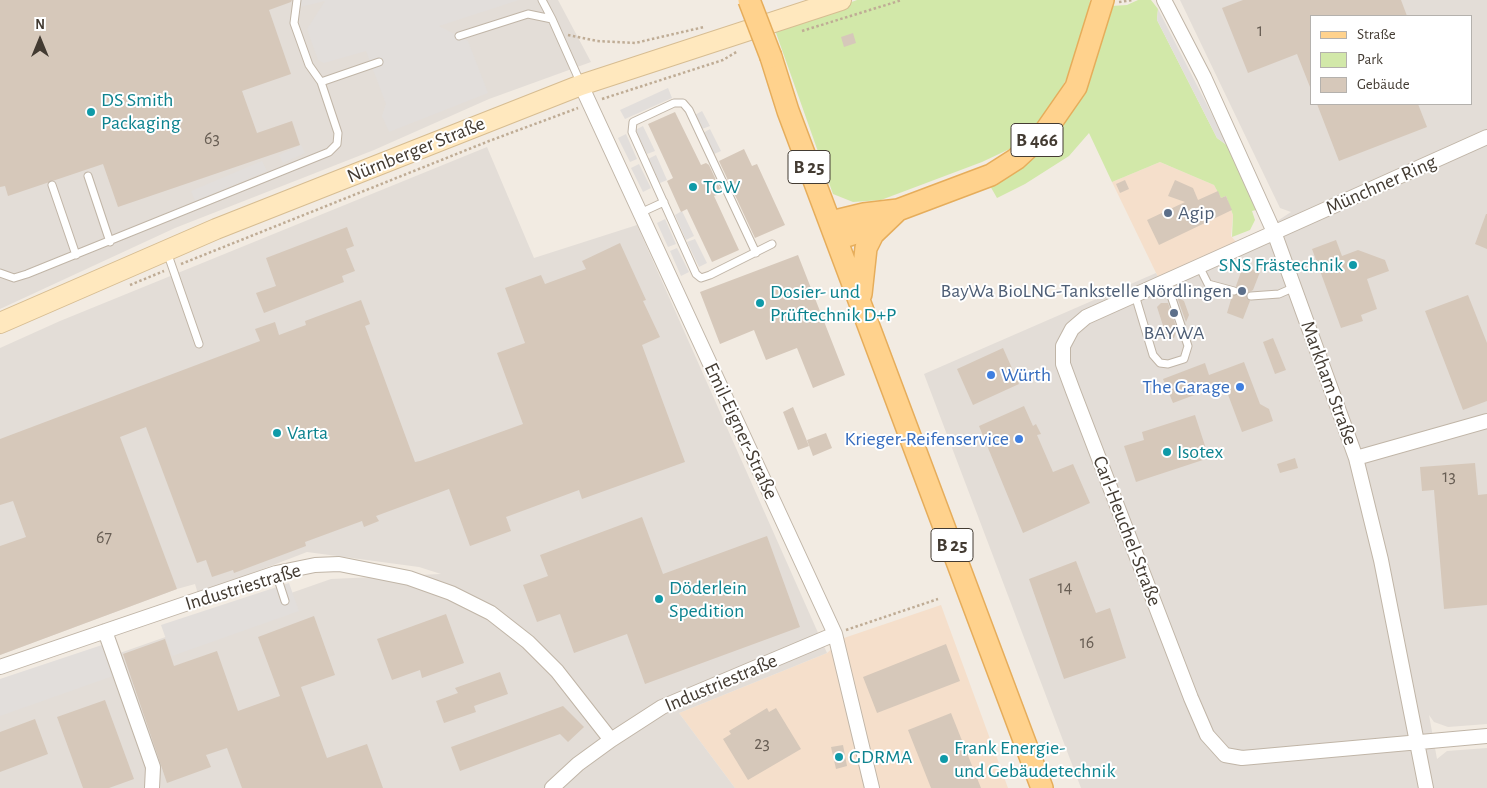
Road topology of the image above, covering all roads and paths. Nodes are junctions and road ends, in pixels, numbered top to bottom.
1 (296, 0) edge
2 (542, 0) edge
3 (749, 0) edge
4 (841, 0) edge
5 (902, 0) edge
6 (1103, 0) edge
7 (1164, 0) edge
8 (552, 19) junction
9 (708, 27) dead end
10 (800, 32) dead end
11 (459, 36) dead end
12 (560, 37) junction
13 (735, 47) junction
14 (379, 62) dead end
15 (321, 82) junction
16 (581, 85) junction
17 (589, 104) junction
18 (1487, 138) edge
19 (88, 176) dead end
20 (52, 185) dead end
21 (664, 202) junction
22 (640, 213) junction
23 (891, 217) junction
24 (834, 231) junction
25 (1274, 232) junction
26 (110, 242) junction
27 (772, 244) dead end
28 (756, 253) junction
29 (76, 255) junction
30 (169, 259) junction
31 (1199, 266) junction
32 (0, 273) edge
33 (1166, 281) junction
34 (129, 286) dead end
35 (1296, 287) junction
36 (1234, 291) dead end
37 (1135, 295) junction
38 (1251, 296) dead end
39 (861, 301) junction
40 (0, 323) edge
41 (199, 344) dead end
42 (1487, 421) edge
43 (1356, 458) junction
44 (276, 573) junction
45 (938, 599) dead end
46 (284, 601) dead end
47 (105, 631) junction
48 (835, 634) junction
49 (0, 667) edge
50 (1487, 736) edge
51 (611, 740) junction
52 (1419, 741) junction
53 (152, 788) edge
54 (552, 788) edge
55 (872, 788) edge
56 (1042, 788) edge
57 (1426, 788) edge

1 - 15 lane
2 - 8 lane
3 - 24 main road, B 25, bridge
4 - 13 main road, Nürnberger Straße
5 - 10 path
6 - 23 main road, B 466
7 - 25 street, Markham Straße
8 - 11 lane
8 - 12 lane
9 - 12 path
12 - 16 lane
13 - 16 main road, Nürnberger Straße
13 - 17 path
14 - 15 lane
15 - 26 lane
16 - 17 street, Emil-Eigner-Straße
16 - 30 main road, Nürnberger Straße
17 - 22 street, Emil-Eigner-Straße
17 - 30 path
18 - 25 street, Münchner Ring
19 - 26 lane
20 - 29 lane
21 - 22 lane
21 - 28 lane
21 - 28 lane
22 - 48 street, Emil-Eigner-Straße
23 - 24 main road, B 466
23 - 39 main road
24 - 39 main road, B 25
25 - 31 street, Carl-Heuchel-Straße
25 - 35 street, Markham Straße
26 - 29 lane
27 - 28 lane
29 - 32 lane
30 - 34 path
30 - 40 main road, Nürnberger Straße
30 - 41 lane
31 - 33 street, Carl-Heuchel-Straße
31 - 36 lane
33 - 37 street, Carl-Heuchel-Straße
33 - 37 lane
35 - 38 lane
35 - 43 street, Markham Straße
37 - 52 street, Carl-Heuchel-Straße
39 - 56 main road, B 25
42 - 43 street
43 - 52 street, Markham Straße
44 - 46 lane
44 - 47 street, Industriestraße
44 - 51 street, Industriestraße
45 - 48 path
47 - 49 street, Industriestraße
47 - 53 street
48 - 51 street, Industriestraße
48 - 55 street, Emil-Eigner-Straße
50 - 52 street
51 - 54 street, Industriestraße
52 - 57 street, Markham Straße

